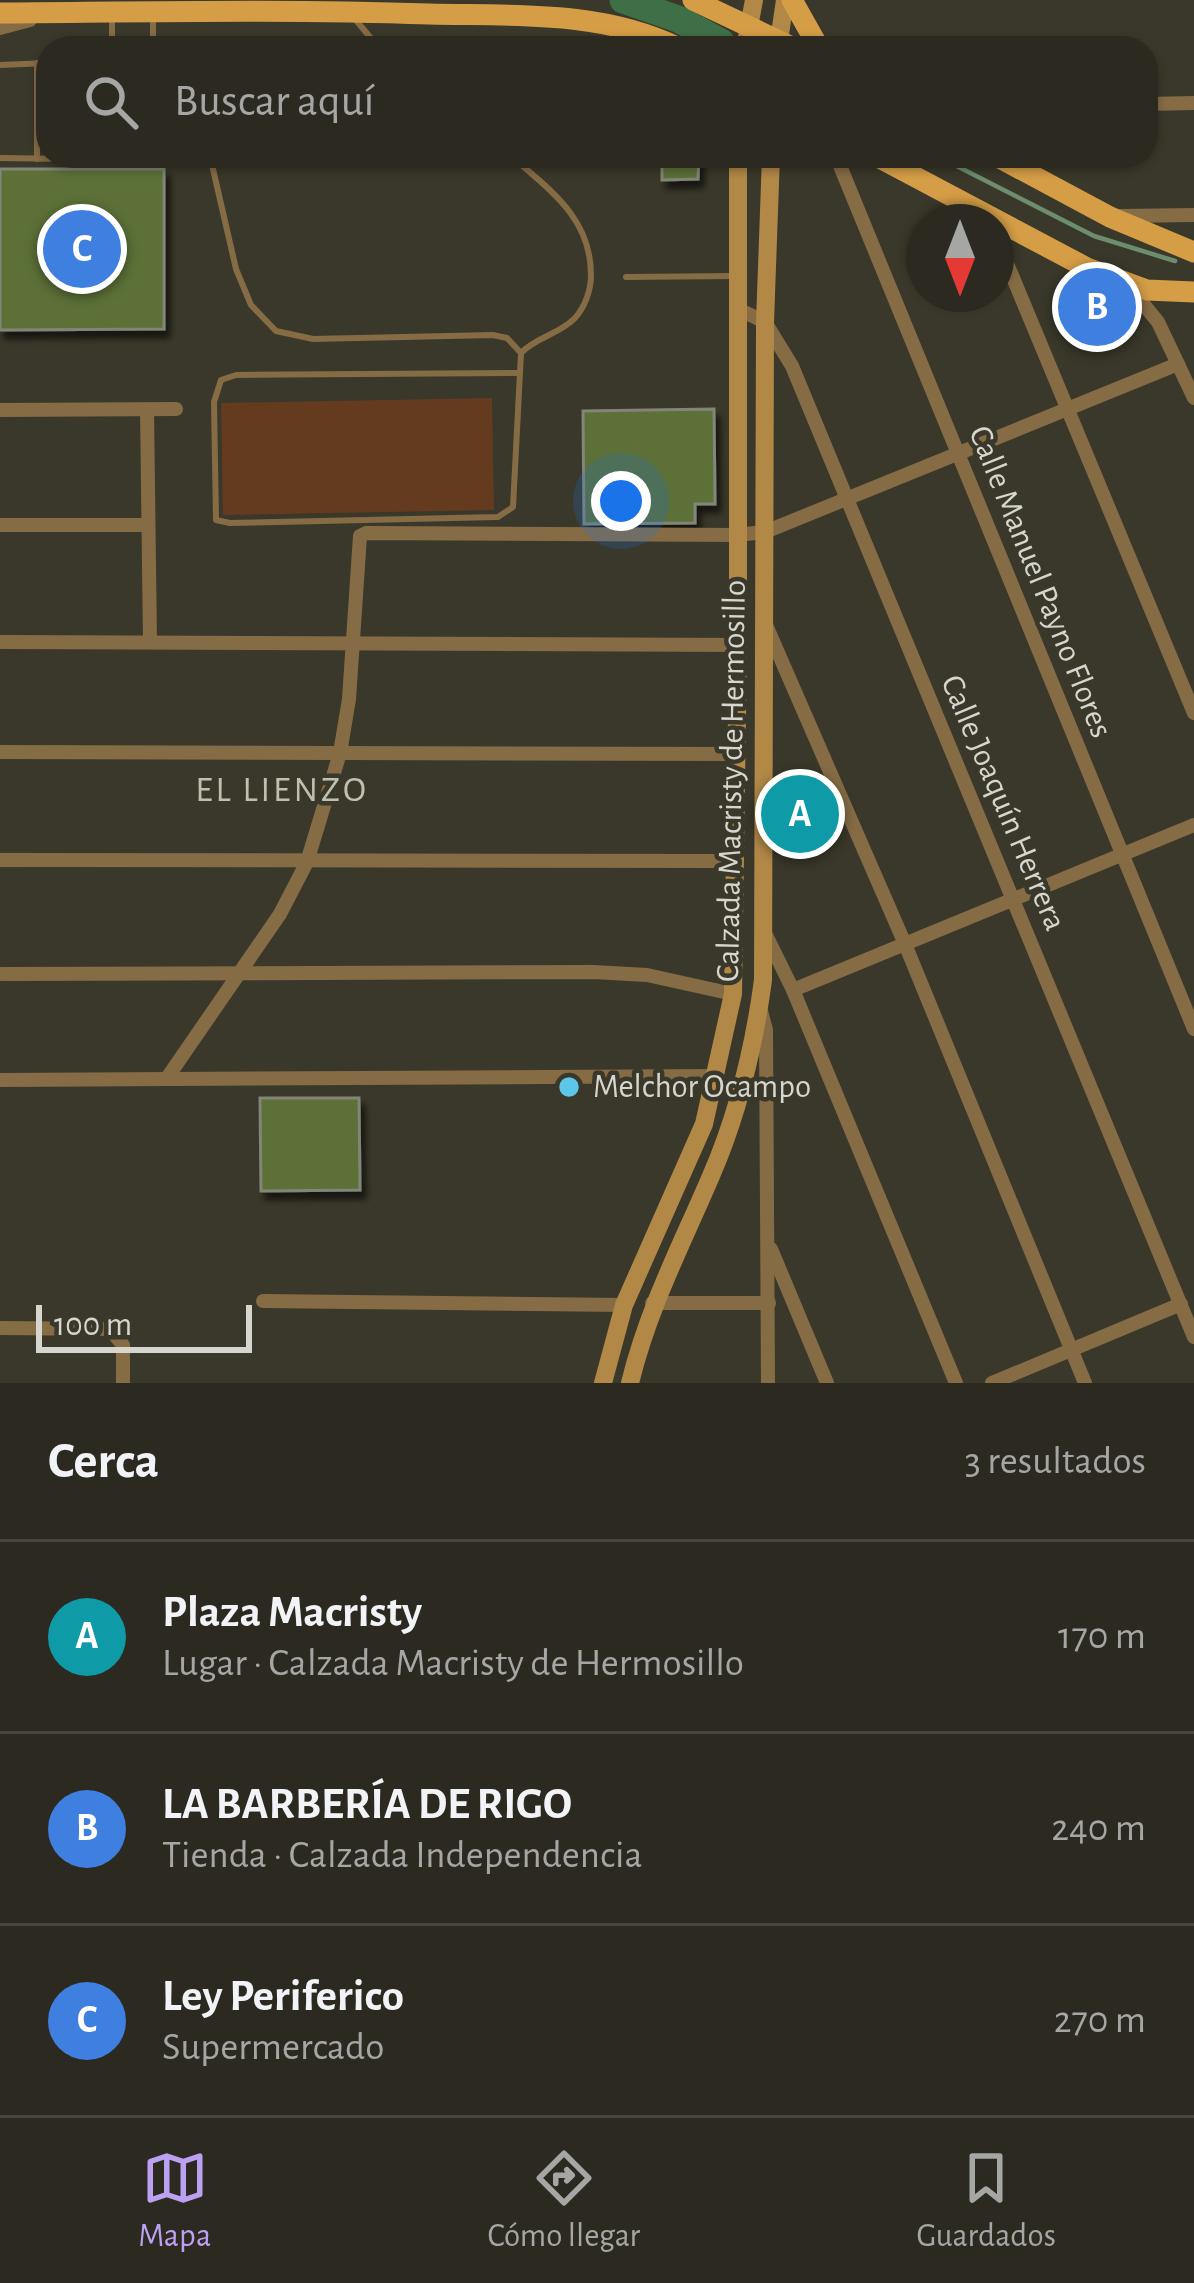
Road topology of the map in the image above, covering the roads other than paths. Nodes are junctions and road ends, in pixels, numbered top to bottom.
1 (693, 0) edge
2 (754, 0) edge
3 (788, 0) edge
4 (349, 11) junction
5 (63, 12) junction
6 (112, 12) junction
7 (153, 12) junction
8 (0, 13) edge
9 (749, 25) junction
10 (0, 28) edge
11 (112, 36) edge
12 (153, 36) edge
13 (370, 36) edge
14 (649, 36) edge
15 (747, 36) edge
16 (768, 36) edge
17 (785, 36) edge
18 (811, 36) edge
19 (36, 64) edge
20 (0, 65) edge
21 (1194, 103) edge
22 (1158, 104) edge
23 (0, 158) edge
24 (36, 159) edge
25 (213, 168) edge
26 (525, 168) edge
27 (738, 168) edge
28 (771, 168) edge
29 (841, 168) edge
30 (898, 168) edge
31 (1018, 168) edge
32 (963, 204) edge
33 (1194, 215) edge
34 (1110, 217) junction
35 (1014, 231) edge
36 (1194, 252) edge
37 (737, 276) junction
38 (626, 277) dead end
39 (1014, 280) edge
40 (1127, 284) junction
41 (1166, 292) junction
42 (1194, 292) edge
43 (738, 309) junction
44 (765, 322) junction
45 (1158, 322) junction
46 (520, 353) junction
47 (1178, 364) junction
48 (517, 373) junction
49 (1194, 398) edge
50 (176, 409) dead end
51 (1068, 409) junction
52 (0, 410) edge
53 (147, 410) junction
54 (957, 452) junction
55 (847, 497) junction
56 (0, 525) edge
57 (148, 525) junction
58 (364, 528) junction
59 (765, 532) junction
60 (736, 535) junction
61 (764, 620) junction
62 (150, 641) junction
63 (0, 642) edge
64 (352, 645) junction
65 (738, 645) junction
66 (1194, 713) edge
67 (0, 752) edge
68 (340, 753) junction
69 (736, 754) junction
70 (1194, 825) edge
71 (1122, 854) junction
72 (0, 860) edge
73 (735, 861) junction
74 (307, 862) junction
75 (1014, 899) junction
76 (764, 932) junction
77 (905, 944) junction
78 (0, 974) edge
79 (237, 976) junction
80 (793, 990) junction
81 (733, 994) junction
82 (760, 1004) junction
83 (1194, 1029) edge
84 (754, 1032) junction
85 (716, 1076) junction
86 (167, 1078) junction
87 (0, 1080) edge
88 (768, 1243) junction
89 (262, 1301) dead end
90 (652, 1304) junction
91 (769, 1304) junction
92 (1181, 1304) junction
93 (624, 1305) junction
94 (0, 1328) edge
95 (1194, 1337) edge
96 (1071, 1350) junction
97 (123, 1383) edge
98 (603, 1383) edge
99 (630, 1383) edge
100 (768, 1383) edge
101 (827, 1383) edge
102 (956, 1383) edge
103 (992, 1383) edge
104 (1085, 1383) edge

1 - 9 main road
2 - 9 main road
3 - 17 main road
3 - 18 main road
4 - 7 main road
4 - 13 lane
4 - 14 main road
5 - 6 main road
5 - 8 main road
5 - 10 street
6 - 7 main road
6 - 11 lane
7 - 12 lane
9 - 15 main road
9 - 16 main road
19 - 20 lane
21 - 22 street
23 - 24 lane
25 - 46 lane
26 - 46 lane
27 - 37 main road, Calzada Macristy de Hermosillo
28 - 44 main road, Calzada Macristy de Hermosillo
29 - 54 street, Calle Manuel Payno Flores
30 - 32 main road
31 - 34 main road
33 - 34 street
34 - 36 main road
35 - 40 main road
37 - 38 lane
37 - 43 main road, Calzada Macristy de Hermosillo
39 - 51 street
40 - 41 main road
40 - 45 street
41 - 42 main road
41 - 45 street
43 - 44 street
43 - 60 main road, Calzada Macristy de Hermosillo
44 - 55 street, Calle Joaquín Herrera
44 - 59 main road, Calzada Macristy de Hermosillo
45 - 47 street
46 - 48 lane
47 - 49 street
47 - 51 street
48 - 58 lane
48 - 58 lane
50 - 53 street
51 - 54 street
51 - 66 street
52 - 53 street
53 - 57 street
54 - 55 street
54 - 71 street, Calle Manuel Payno Flores
55 - 59 street
55 - 75 street, Calle Joaquín Herrera
56 - 57 street
57 - 62 street
58 - 60 street
58 - 64 street
59 - 60 street
59 - 61 main road, Calzada Macristy de Hermosillo
60 - 65 main road, Calzada Macristy de Hermosillo
61 - 76 main road, Calzada Macristy de Hermosillo
61 - 77 street
62 - 63 street
62 - 64 street
64 - 65 street
64 - 68 street
65 - 69 main road, Calzada Macristy de Hermosillo
67 - 68 street
68 - 69 street
68 - 74 street
69 - 73 main road, Calzada Macristy de Hermosillo
70 - 71 street
71 - 75 street
71 - 83 street, Calle Manuel Payno Flores
72 - 74 street
73 - 74 street
73 - 81 main road, Calzada Macristy de Hermosillo
74 - 79 street
75 - 77 street
75 - 92 street, Calle Joaquín Herrera
76 - 80 street
76 - 82 main road, Calzada Macristy de Hermosillo
77 - 80 street
77 - 96 street
78 - 79 street
79 - 81 street
79 - 86 street
80 - 102 street
81 - 84 main road
81 - 85 main road, Calzada Macristy de Hermosillo
82 - 84 main road, Calzada Macristy de Hermosillo
82 - 88 street
84 - 90 main road, Calzada Macristy de Hermosillo
85 - 86 street
85 - 93 main road, Calzada Macristy de Hermosillo
86 - 87 street
88 - 91 street
88 - 101 street
89 - 93 street
90 - 91 street
90 - 99 main road, Calzada Macristy de Hermosillo
91 - 100 street
92 - 95 street, Calle Joaquín Herrera
92 - 96 street
93 - 98 main road, Calzada Macristy de Hermosillo
94 - 97 street
96 - 103 street
96 - 104 street

